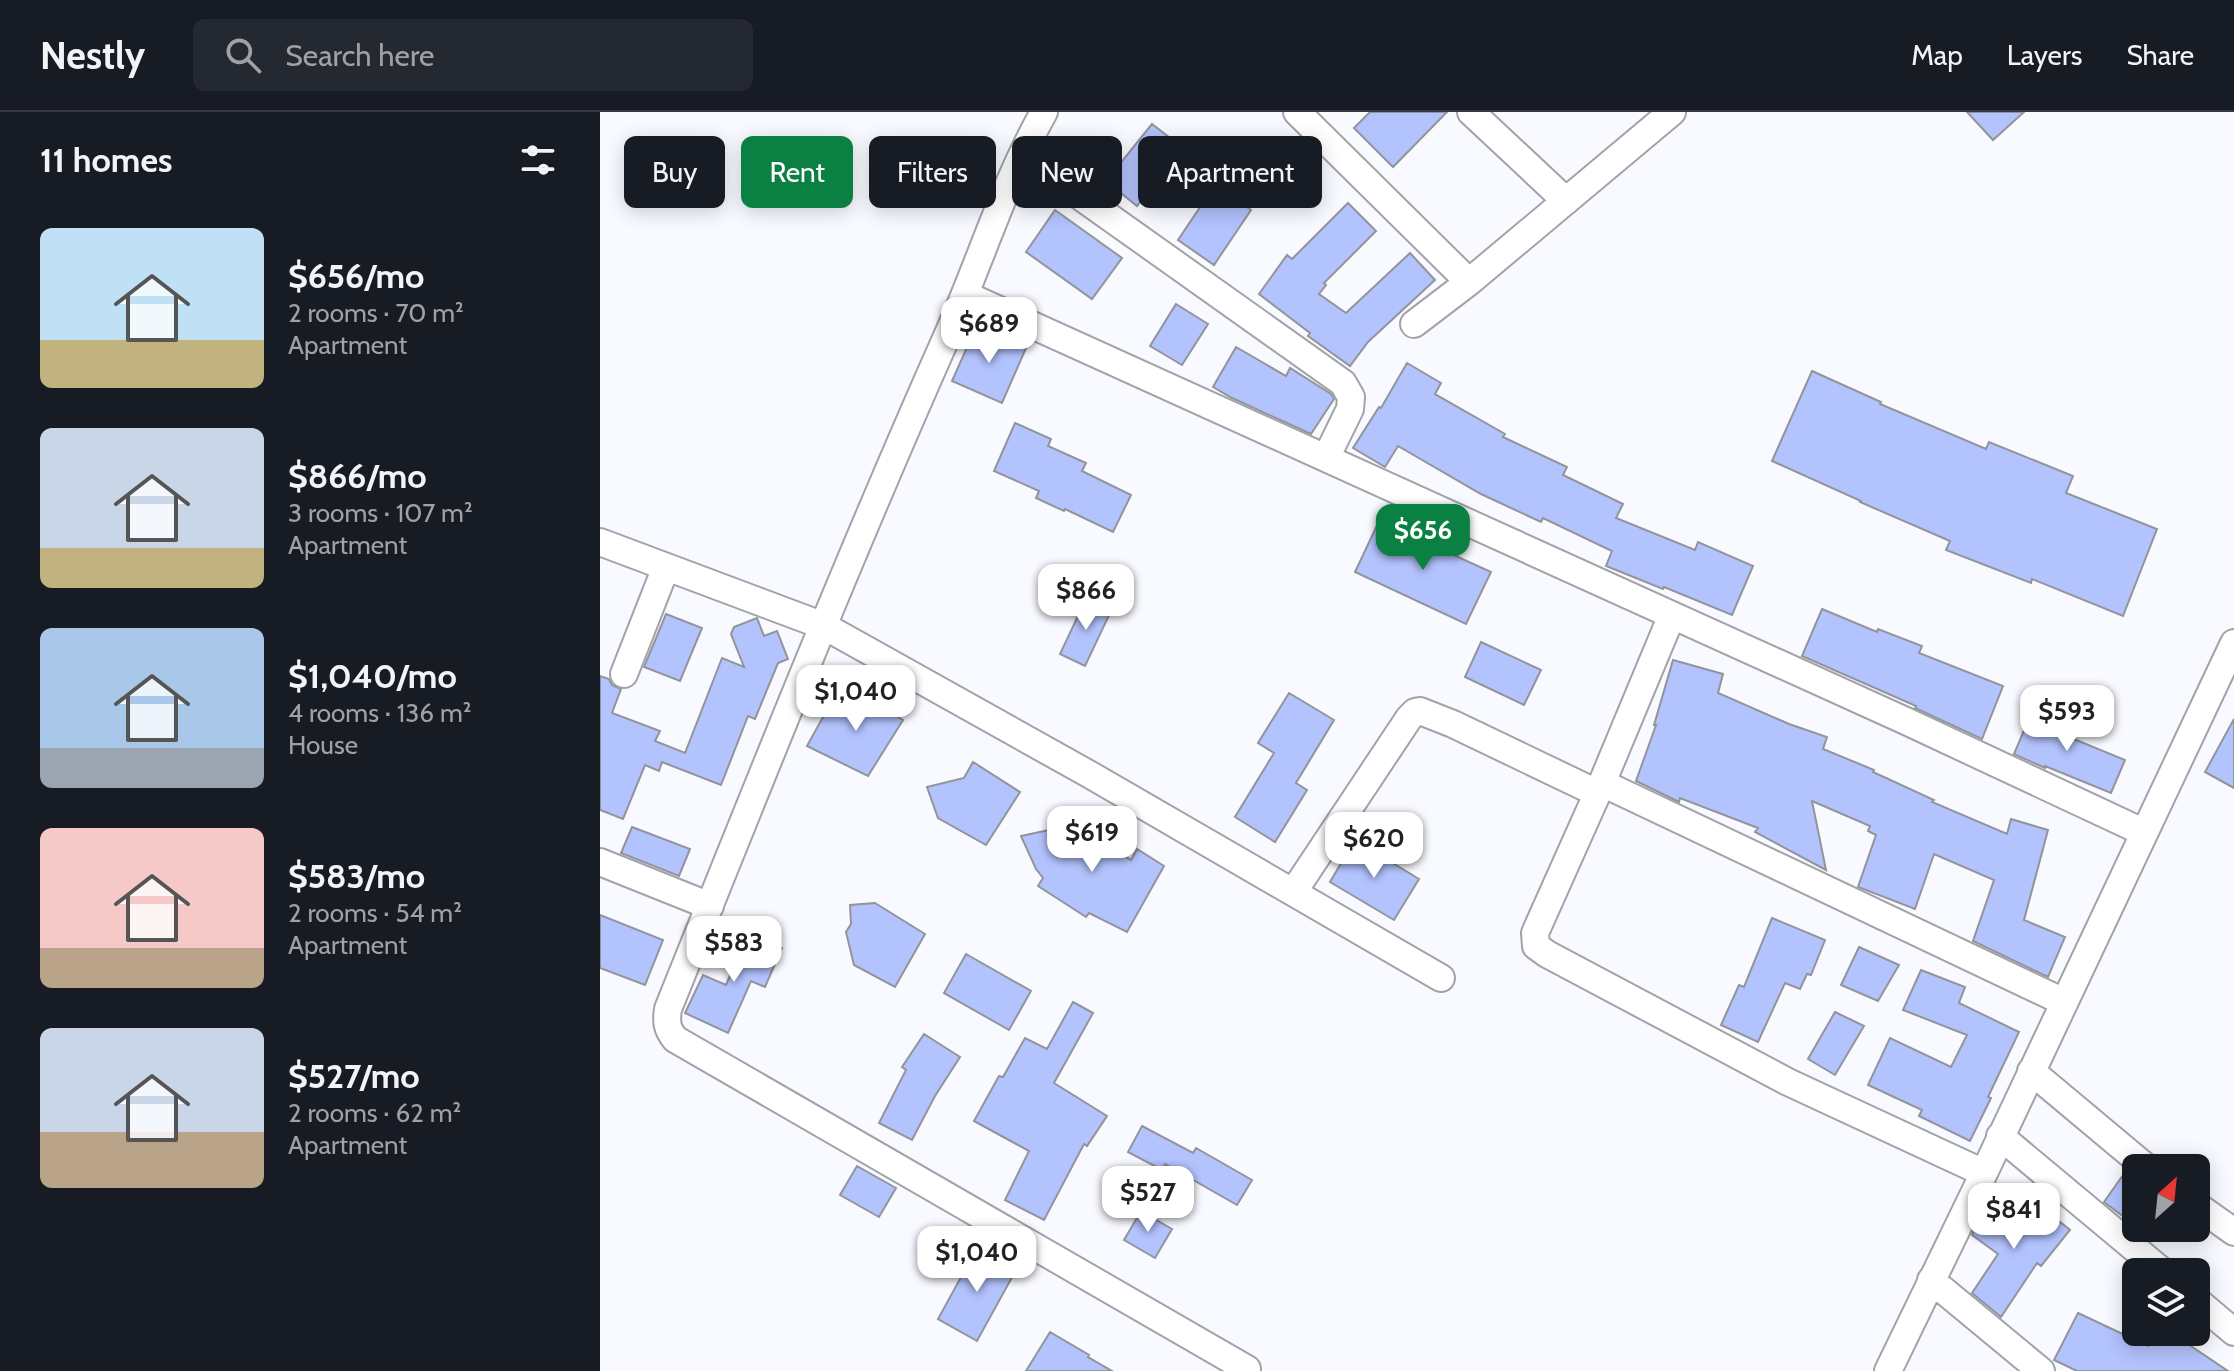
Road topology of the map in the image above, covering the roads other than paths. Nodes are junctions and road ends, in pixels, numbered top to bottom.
1 (1044, 112) edge
2 (1297, 112) edge
3 (1471, 112) edge
4 (1672, 112) edge
5 (1032, 136) edge
6 (1012, 178) edge
7 (1566, 201) junction
8 (1097, 208) edge
9 (1469, 282) junction
10 (966, 295) junction
11 (1414, 324) dead end
12 (1326, 458) junction
13 (600, 542) edge
14 (666, 567) junction
15 (1672, 615) junction
16 (824, 626) junction
17 (2234, 644) edge
18 (624, 674) dead end
19 (1600, 788) junction
20 (2143, 832) junction
21 (600, 862) edge
22 (1294, 891) junction
23 (710, 906) junction
24 (1441, 978) dead end
25 (2064, 1002) junction
26 (2031, 1071) junction
27 (2000, 1136) junction
28 (2130, 1154) edge
29 (1984, 1173) junction
30 (2210, 1215) edge
31 (2234, 1232) edge
32 (2146, 1258) edge
33 (1931, 1280) junction
34 (2210, 1312) edge
35 (2234, 1332) edge
36 (1247, 1369) edge
37 (1888, 1371) edge
38 (2041, 1371) edge

1 - 5 street
2 - 9 street
3 - 7 street
4 - 7 street
6 - 10 street
7 - 9 street
8 - 12 street
9 - 11 street
10 - 12 street
10 - 16 street
12 - 15 street
13 - 14 street
14 - 16 street
14 - 18 street
15 - 19 street
15 - 20 street
16 - 22 street
16 - 23 street
17 - 20 street
19 - 22 street
19 - 25 street
19 - 29 street
20 - 25 street
21 - 23 street
22 - 24 street
23 - 36 street
25 - 26 street
26 - 27 street
26 - 28 street
27 - 29 street
27 - 32 street
29 - 33 street
30 - 31 street
33 - 37 street
33 - 38 street
34 - 35 street

